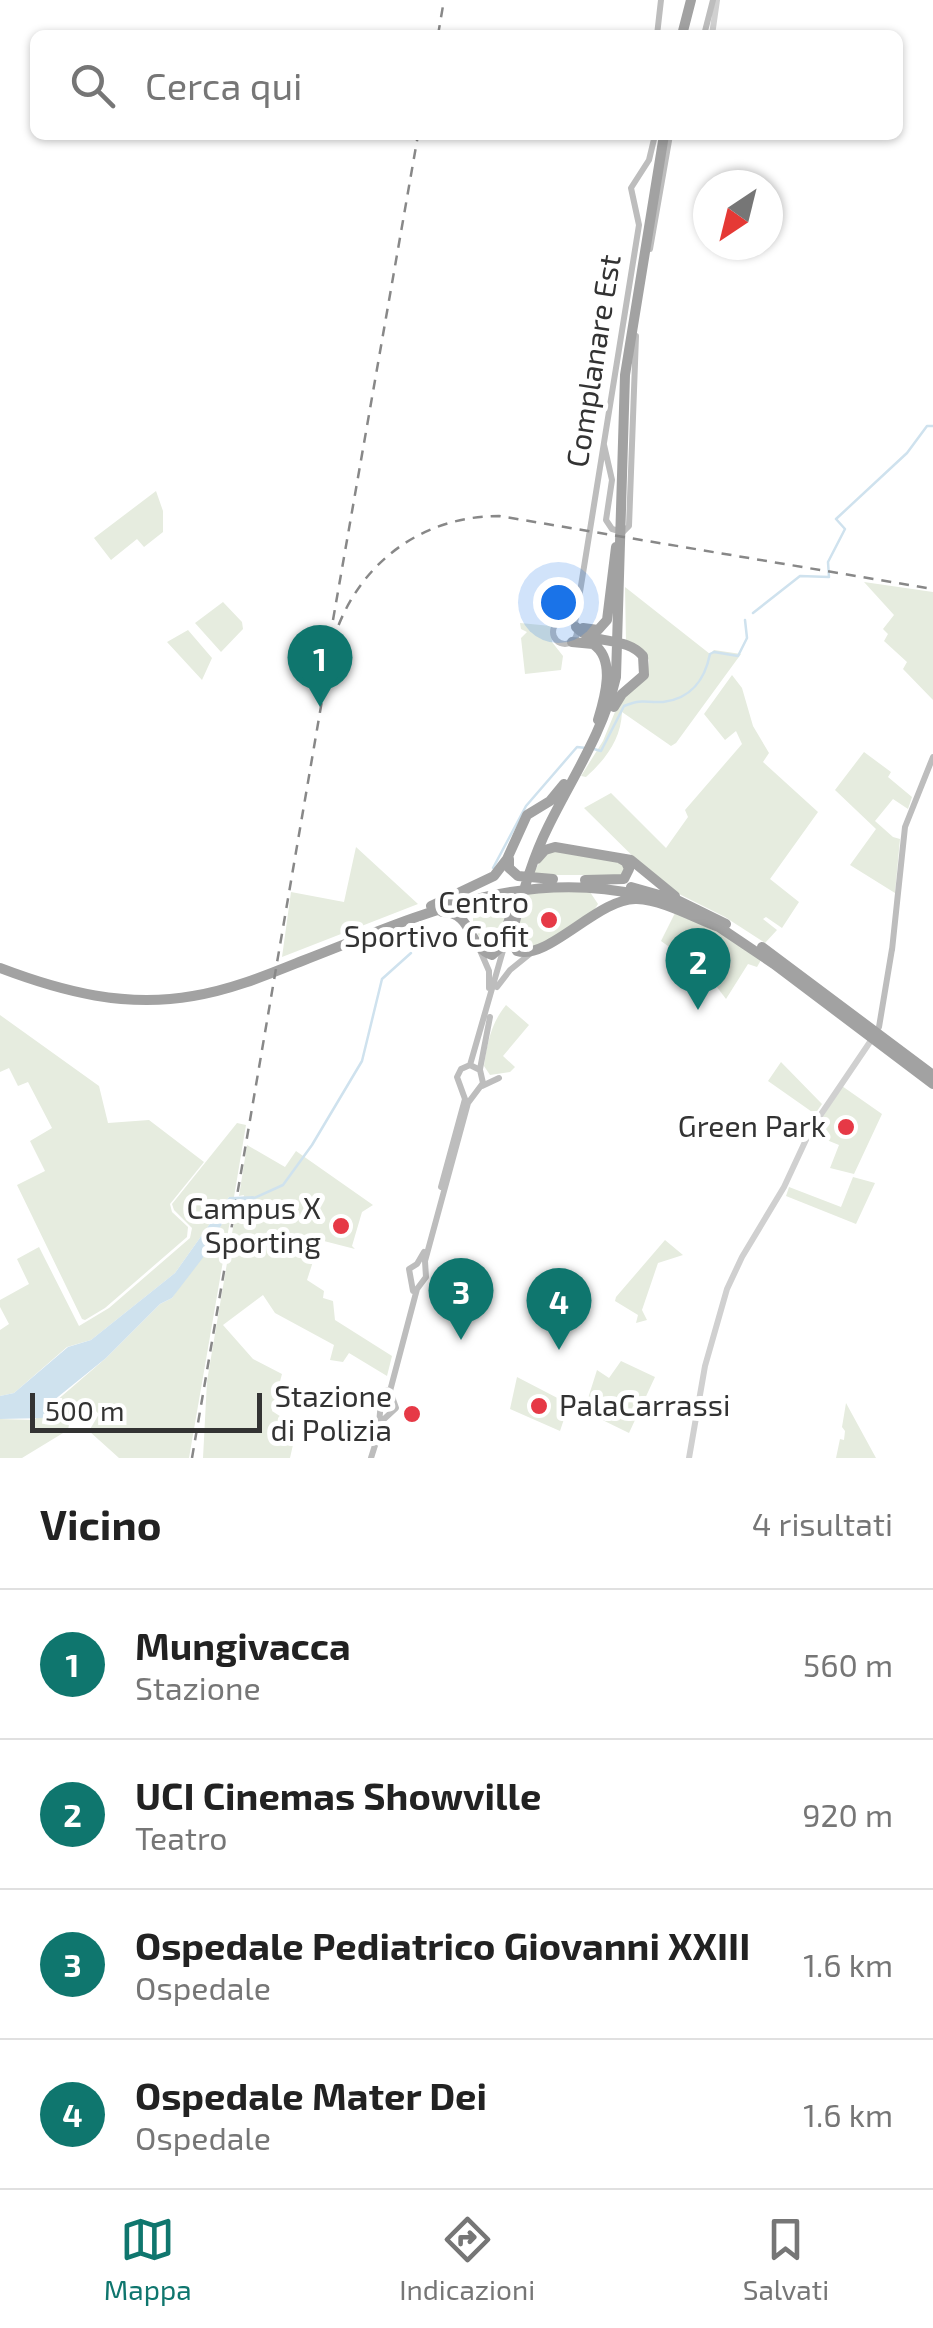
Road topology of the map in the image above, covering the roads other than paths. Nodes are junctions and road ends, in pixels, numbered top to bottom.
1 (662, 0) edge
2 (687, 0) edge
3 (715, 0) edge
4 (658, 30) edge
5 (681, 30) edge
6 (706, 30) edge
7 (712, 30) edge
8 (659, 140) edge
9 (661, 140) edge
10 (661, 140) edge
11 (604, 445) junction
12 (598, 477) junction
13 (608, 488) junction
14 (596, 494) junction
15 (619, 536) junction
16 (575, 625) junction
17 (590, 636) junction
18 (619, 636) junction
19 (575, 643) junction
20 (619, 649) junction
21 (642, 678) junction
22 (592, 743) junction
23 (933, 757) edge
24 (578, 768) junction
25 (566, 795) junction
26 (523, 824) junction
27 (565, 847) junction
28 (512, 849) junction
29 (613, 856) junction
30 (585, 880) junction
31 (524, 881) junction
32 (491, 894) junction
33 (428, 910) junction
34 (585, 920) junction
35 (722, 924) junction
36 (472, 931) junction
37 (510, 939) junction
38 (479, 946) junction
39 (534, 952) junction
40 (0, 965) edge
41 (497, 987) junction
42 (485, 1019) junction
43 (872, 1030) junction
44 (885, 1043) junction
45 (470, 1066) junction
46 (481, 1071) junction
47 (933, 1075) edge
48 (933, 1084) edge
49 (478, 1090) junction
50 (463, 1092) junction
51 (421, 1265) junction
52 (416, 1281) junction
53 (390, 1398) junction
54 (382, 1408) junction
55 (392, 1412) junction
56 (370, 1458) edge
57 (689, 1458) edge

1 - 4 main road
2 - 5 highway
3 - 6 main road
3 - 7 street
8 - 11 main road, Complanare Est
9 - 13 main road
10 - 15 highway
11 - 12 main road, Complanare Est
11 - 13 main road
12 - 13 main road
12 - 14 main road, Complanare Est
13 - 14 main road
14 - 16 main road, Complanare Est
15 - 16 highway
15 - 18 highway
15 - 18 highway
16 - 17 highway
16 - 19 main road
16 - 19 main road
17 - 19 highway
17 - 21 highway
18 - 20 highway
19 - 22 highway
20 - 21 highway
20 - 22 highway
21 - 22 highway
22 - 24 highway
23 - 43 main road
24 - 25 highway
24 - 26 highway
24 - 31 highway
25 - 27 highway
25 - 31 highway
26 - 28 highway
26 - 31 highway
27 - 29 highway
27 - 31 highway
28 - 31 highway
28 - 33 highway
29 - 30 highway
29 - 35 highway
30 - 31 highway
30 - 35 highway
31 - 32 highway
31 - 33 highway
31 - 34 highway
31 - 35 highway
31 - 37 highway
31 - 38 highway
31 - 42 main road
32 - 33 highway
32 - 36 highway
33 - 36 highway
33 - 40 highway
34 - 35 highway
34 - 39 highway
35 - 43 highway
36 - 38 highway
37 - 39 highway
37 - 41 main road
38 - 42 main road
39 - 41 main road
41 - 46 main road
42 - 45 main road
43 - 44 highway
43 - 57 street
44 - 47 highway
44 - 48 highway
45 - 46 main road
45 - 50 main road
46 - 49 main road
46 - 49 main road
49 - 50 main road
49 - 51 main road
50 - 51 main road
51 - 52 main road
51 - 52 main road
52 - 53 main road
53 - 54 main road
53 - 55 main road
54 - 55 main road
54 - 56 main road
55 - 56 main road

